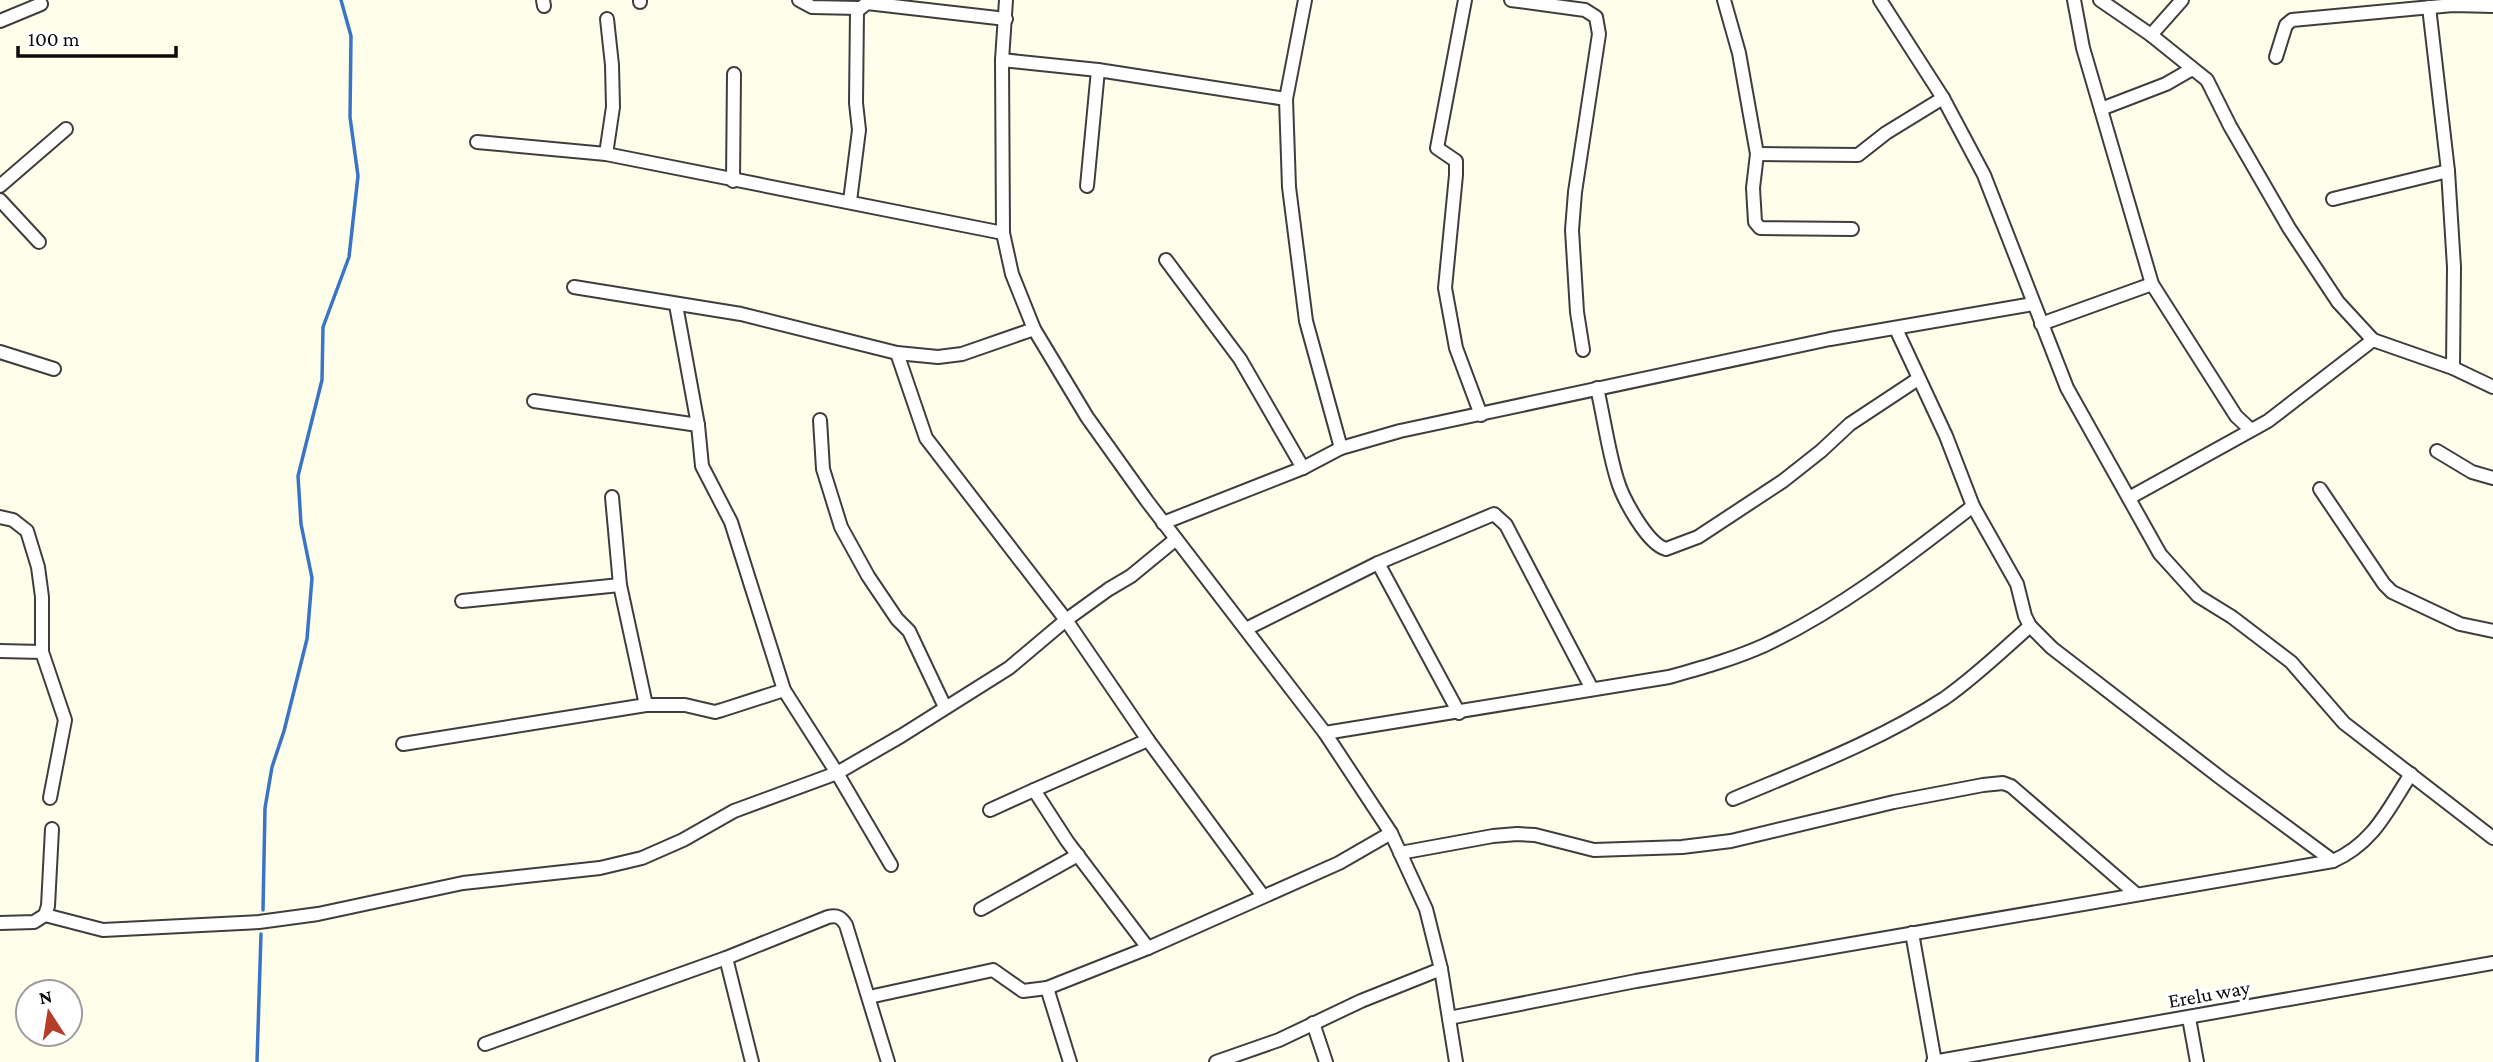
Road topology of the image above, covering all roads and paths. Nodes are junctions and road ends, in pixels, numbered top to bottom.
1 (799, 0) edge
2 (1006, 0) edge
3 (1305, 0) edge
4 (1465, 0) edge
5 (1511, 0) edge
6 (1724, 0) edge
7 (1880, 0) edge
8 (2074, 0) edge
9 (2100, 0) edge
10 (2182, 0) edge
11 (41, 4) dead end
12 (2493, 6) edge
13 (2429, 7) junction
14 (859, 8) junction
15 (607, 19) dead end
16 (1006, 19) junction
17 (0, 21) edge
18 (2151, 35) junction
19 (2276, 57) dead end
20 (1002, 60) junction
21 (2192, 69) junction
22 (1098, 70) junction
23 (734, 74) dead end
24 (1943, 98) junction
25 (1286, 99) junction
26 (2101, 109) junction
27 (66, 129) dead end
28 (477, 142) dead end
29 (606, 154) junction
30 (1757, 154) junction
31 (2448, 171) junction
32 (733, 181) junction
33 (0, 186) edge
34 (1087, 186) dead end
35 (2333, 199) dead end
36 (0, 200) edge
37 (850, 201) junction
38 (1852, 229) dead end
39 (1003, 233) junction
40 (39, 242) dead end
41 (1166, 260) dead end
42 (2152, 284) junction
43 (574, 287) dead end
44 (2034, 304) junction
45 (676, 305) junction
46 (2041, 324) junction
47 (1034, 328) junction
48 (1896, 329) junction
49 (2373, 340) junction
50 (1583, 350) dead end
51 (0, 352) edge
52 (897, 353) junction
53 (2453, 368) junction
54 (54, 369) dead end
55 (1918, 379) junction
56 (2493, 387) edge
57 (1597, 388) junction
58 (534, 401) dead end
59 (1481, 415) junction
60 (820, 420) dead end
61 (698, 425) junction
62 (2251, 430) junction
63 (1341, 448) junction
64 (2437, 451) dead end
65 (1303, 468) junction
66 (2493, 478) edge
67 (2319, 489) dead end
68 (612, 497) dead end
69 (2129, 498) junction
70 (1973, 506) junction
71 (0, 517) edge
72 (1163, 523) junction
73 (1177, 539) junction
74 (1378, 563) junction
75 (620, 585) junction
76 (462, 601) dead end
77 (1066, 620) junction
78 (2030, 626) junction
79 (1246, 629) junction
80 (2493, 631) edge
81 (0, 651) edge
82 (42, 652) junction
83 (1592, 689) junction
84 (784, 691) junction
85 (646, 705) junction
86 (945, 707) junction
87 (1459, 713) junction
88 (1325, 733) junction
89 (1148, 740) junction
90 (403, 744) dead end
91 (837, 774) junction
92 (2411, 774) junction
93 (1034, 790) junction
94 (50, 798) dead end
95 (1732, 799) dead end
96 (990, 810) dead end
97 (52, 829) dead end
98 (1391, 833) junction
99 (2493, 838) edge
100 (1400, 853) junction
101 (1078, 855) junction
102 (2333, 861) junction
103 (891, 865) dead end
104 (2136, 894) junction
105 (1263, 896) junction
106 (981, 909) dead end
107 (45, 915) junction
108 (0, 923) edge
109 (1912, 933) junction
110 (1147, 948) junction
111 (726, 958) junction
112 (2493, 963) edge
113 (1441, 969) junction
114 (1047, 988) junction
115 (869, 997) junction
116 (1449, 1018) junction
117 (2189, 1018) junction
118 (1313, 1023) junction
119 (485, 1044) dead end
120 (752, 1062) edge
121 (888, 1062) edge
122 (1069, 1062) edge
123 (1216, 1062) edge
124 (1326, 1062) edge
125 (1456, 1062) edge
126 (1934, 1062) edge
127 (2197, 1062) edge

1 - 14 street
2 - 16 street
3 - 25 street
4 - 59 street
5 - 50 street
6 - 30 street
7 - 24 street
8 - 26 street
9 - 18 street
10 - 18 street
11 - 17 street
12 - 13 street
13 - 19 street
13 - 31 street
14 - 16 street
14 - 37 street
15 - 29 street
16 - 20 street
18 - 21 street
20 - 22 street
20 - 39 street
21 - 26 street
21 - 49 street
22 - 25 street
22 - 34 street
23 - 32 street
24 - 30 street
24 - 44 street
25 - 63 street
26 - 42 street
27 - 33 street
28 - 29 street
29 - 32 street
30 - 38 street
31 - 35 street
31 - 53 street
32 - 37 street
36 - 40 street
37 - 39 street
39 - 47 street
41 - 65 street
42 - 46 street
42 - 62 street
43 - 45 street
44 - 46 street
44 - 48 street
45 - 52 street
45 - 61 street
46 - 69 street
47 - 52 street
47 - 72 street
48 - 55 street
48 - 57 street
49 - 53 street
49 - 62 street
51 - 54 street
52 - 77 street
53 - 56 street
55 - 57 street
55 - 70 street
57 - 59 street
58 - 61 street
59 - 63 street
60 - 86 street
61 - 84 street
62 - 69 street
63 - 65 street
64 - 66 street
65 - 72 street
67 - 80 street
68 - 75 street
69 - 92 street
70 - 78 street
70 - 83 street
71 - 82 street
72 - 73 street
73 - 77 street
73 - 79 street
74 - 79 street
74 - 83 street
74 - 87 street
75 - 76 street
75 - 85 street
77 - 86 street
77 - 89 street
78 - 95 street
78 - 102 street
79 - 88 street
81 - 82 street
82 - 94 street
83 - 87 street
84 - 85 street
84 - 91 street
85 - 90 street
86 - 91 street
87 - 88 street
88 - 98 street
89 - 93 street
89 - 105 street
91 - 103 street
91 - 107 street
92 - 99 street
92 - 102 street
93 - 96 street
93 - 101 street
97 - 107 street
98 - 100 street
98 - 105 street
100 - 104 street
100 - 113 street
101 - 106 street
101 - 110 street
102 - 104 street
104 - 109 street
105 - 110 street
107 - 108 street
109 - 116 street
109 - 126 street
110 - 114 street
111 - 115 street
111 - 119 street
111 - 120 street
112 - 117 street, Erelu way
113 - 116 street
113 - 118 street
114 - 115 street
114 - 122 street
115 - 121 street
116 - 125 street
117 - 126 street, Erelu way
117 - 127 street
118 - 123 street
118 - 124 street

